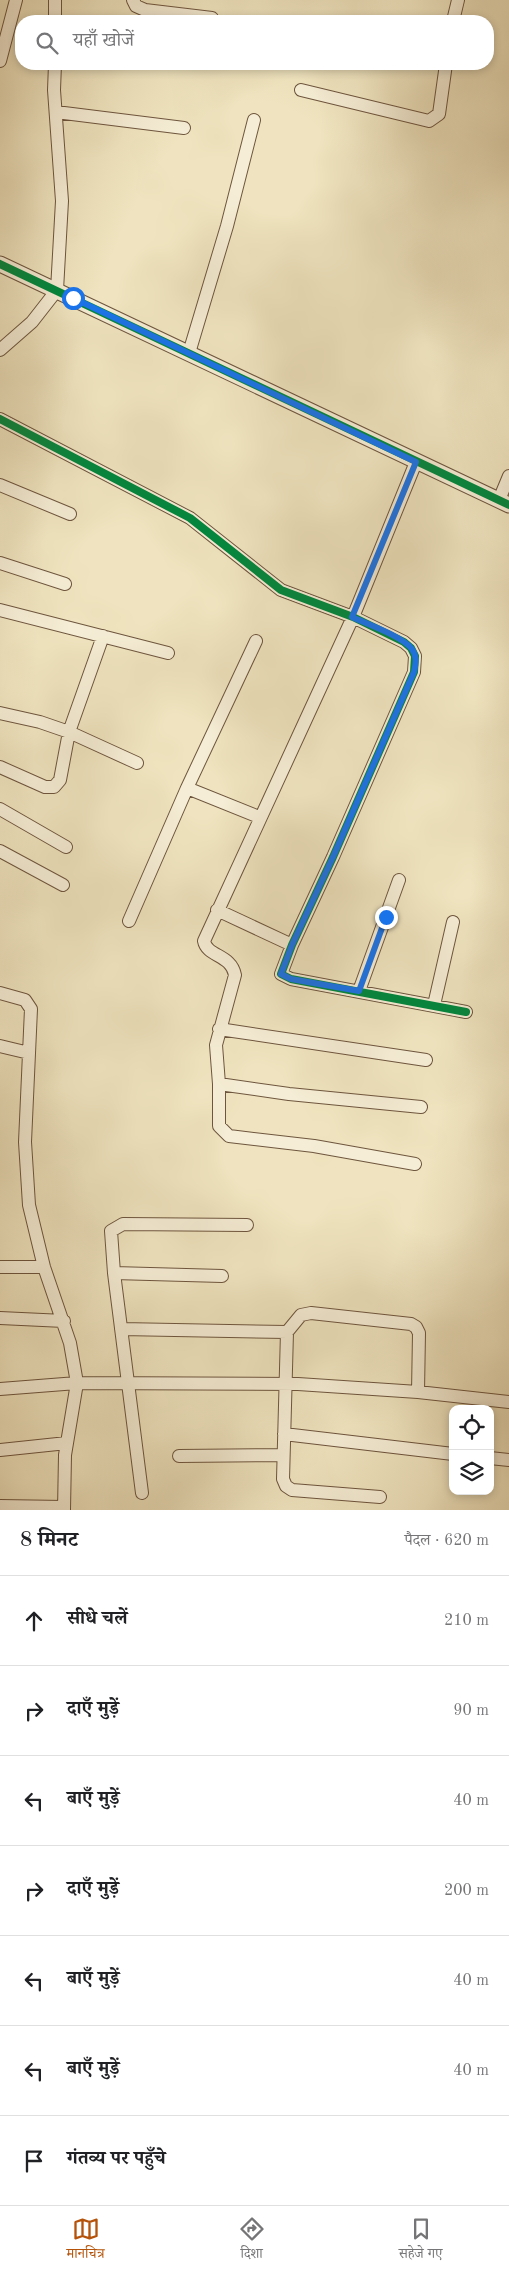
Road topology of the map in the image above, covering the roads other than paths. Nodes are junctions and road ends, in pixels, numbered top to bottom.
1 (16, 0) edge
2 (55, 0) edge
3 (133, 0) edge
4 (458, 0) edge
5 (55, 15) edge
6 (187, 15) edge
7 (454, 15) edge
8 (0, 61) edge
9 (55, 70) edge
10 (445, 70) edge
11 (301, 90) dead end
12 (56, 112) junction
13 (254, 120) dead end
14 (184, 128) dead end
15 (0, 264) edge
16 (57, 290) junction
17 (0, 350) edge
18 (189, 353) junction
19 (0, 419) edge
20 (416, 462) junction
21 (509, 476) edge
22 (0, 485) edge
23 (504, 502) edge
24 (70, 514) dead end
25 (0, 563) edge
26 (65, 584) dead end
27 (0, 610) edge
28 (352, 617) junction
29 (103, 636) junction
30 (256, 641) dead end
31 (168, 653) dead end
32 (0, 713) edge
33 (69, 732) junction
34 (137, 764) dead end
35 (0, 767) edge
36 (187, 788) junction
37 (0, 809) edge
38 (259, 817) junction
39 (66, 847) dead end
40 (0, 851) edge
41 (399, 880) dead end
42 (64, 885) dead end
43 (217, 910) junction
44 (129, 921) dead end
45 (453, 922) dead end
46 (292, 945) junction
47 (359, 991) junction
48 (0, 993) edge
49 (434, 1005) junction
50 (466, 1012) dead end
51 (219, 1029) junction
52 (0, 1046) edge
53 (29, 1053) junction
54 (426, 1060) dead end
55 (219, 1084) junction
56 (422, 1107) dead end
57 (415, 1164) dead end
58 (247, 1225) dead end
59 (44, 1266) junction
60 (0, 1267) edge
61 (114, 1273) junction
62 (222, 1276) dead end
63 (0, 1318) edge
64 (64, 1321) junction
65 (121, 1329) junction
66 (287, 1332) junction
67 (77, 1383) junction
68 (127, 1383) junction
69 (287, 1384) junction
70 (0, 1390) edge
71 (418, 1392) junction
72 (509, 1402) edge
73 (284, 1434) junction
74 (67, 1443) junction
75 (0, 1450) edge
76 (449, 1454) edge
77 (284, 1455) junction
78 (179, 1456) dead end
79 (494, 1458) edge
80 (509, 1460) edge
81 (142, 1493) dead end
82 (380, 1497) dead end
83 (0, 1506) edge
84 (64, 1508) edge

1 - 8 street
2 - 5 street
3 - 6 street
4 - 7 street
9 - 12 street
10 - 11 street
12 - 14 street
12 - 16 street
13 - 18 street
15 - 16 street
16 - 17 street
16 - 18 street
18 - 20 street
19 - 28 street
20 - 23 street
20 - 28 street
21 - 23 street
22 - 24 street
25 - 26 street
27 - 29 street
28 - 38 street
28 - 46 street
29 - 31 street
29 - 33 street
30 - 36 street
32 - 33 street
33 - 34 street
33 - 35 street
36 - 38 street
36 - 44 street
37 - 39 street
38 - 43 street
40 - 42 street
41 - 47 street
43 - 46 street
43 - 51 street
45 - 49 street
46 - 47 street
47 - 49 street
48 - 53 street
49 - 50 street
51 - 54 street
51 - 55 street
52 - 53 street
53 - 59 street
55 - 56 street
55 - 57 street
58 - 61 street
59 - 60 street
59 - 64 street
61 - 62 street
61 - 65 street
63 - 64 street
64 - 67 street
65 - 66 street
65 - 68 street
66 - 69 street
66 - 71 street
67 - 68 street
67 - 70 street
67 - 74 street
68 - 69 street
68 - 81 street
69 - 71 street
69 - 73 street
71 - 72 street
73 - 76 street
73 - 77 street
74 - 75 street
74 - 84 street
77 - 78 street
77 - 82 street
79 - 80 street
83 - 84 street

